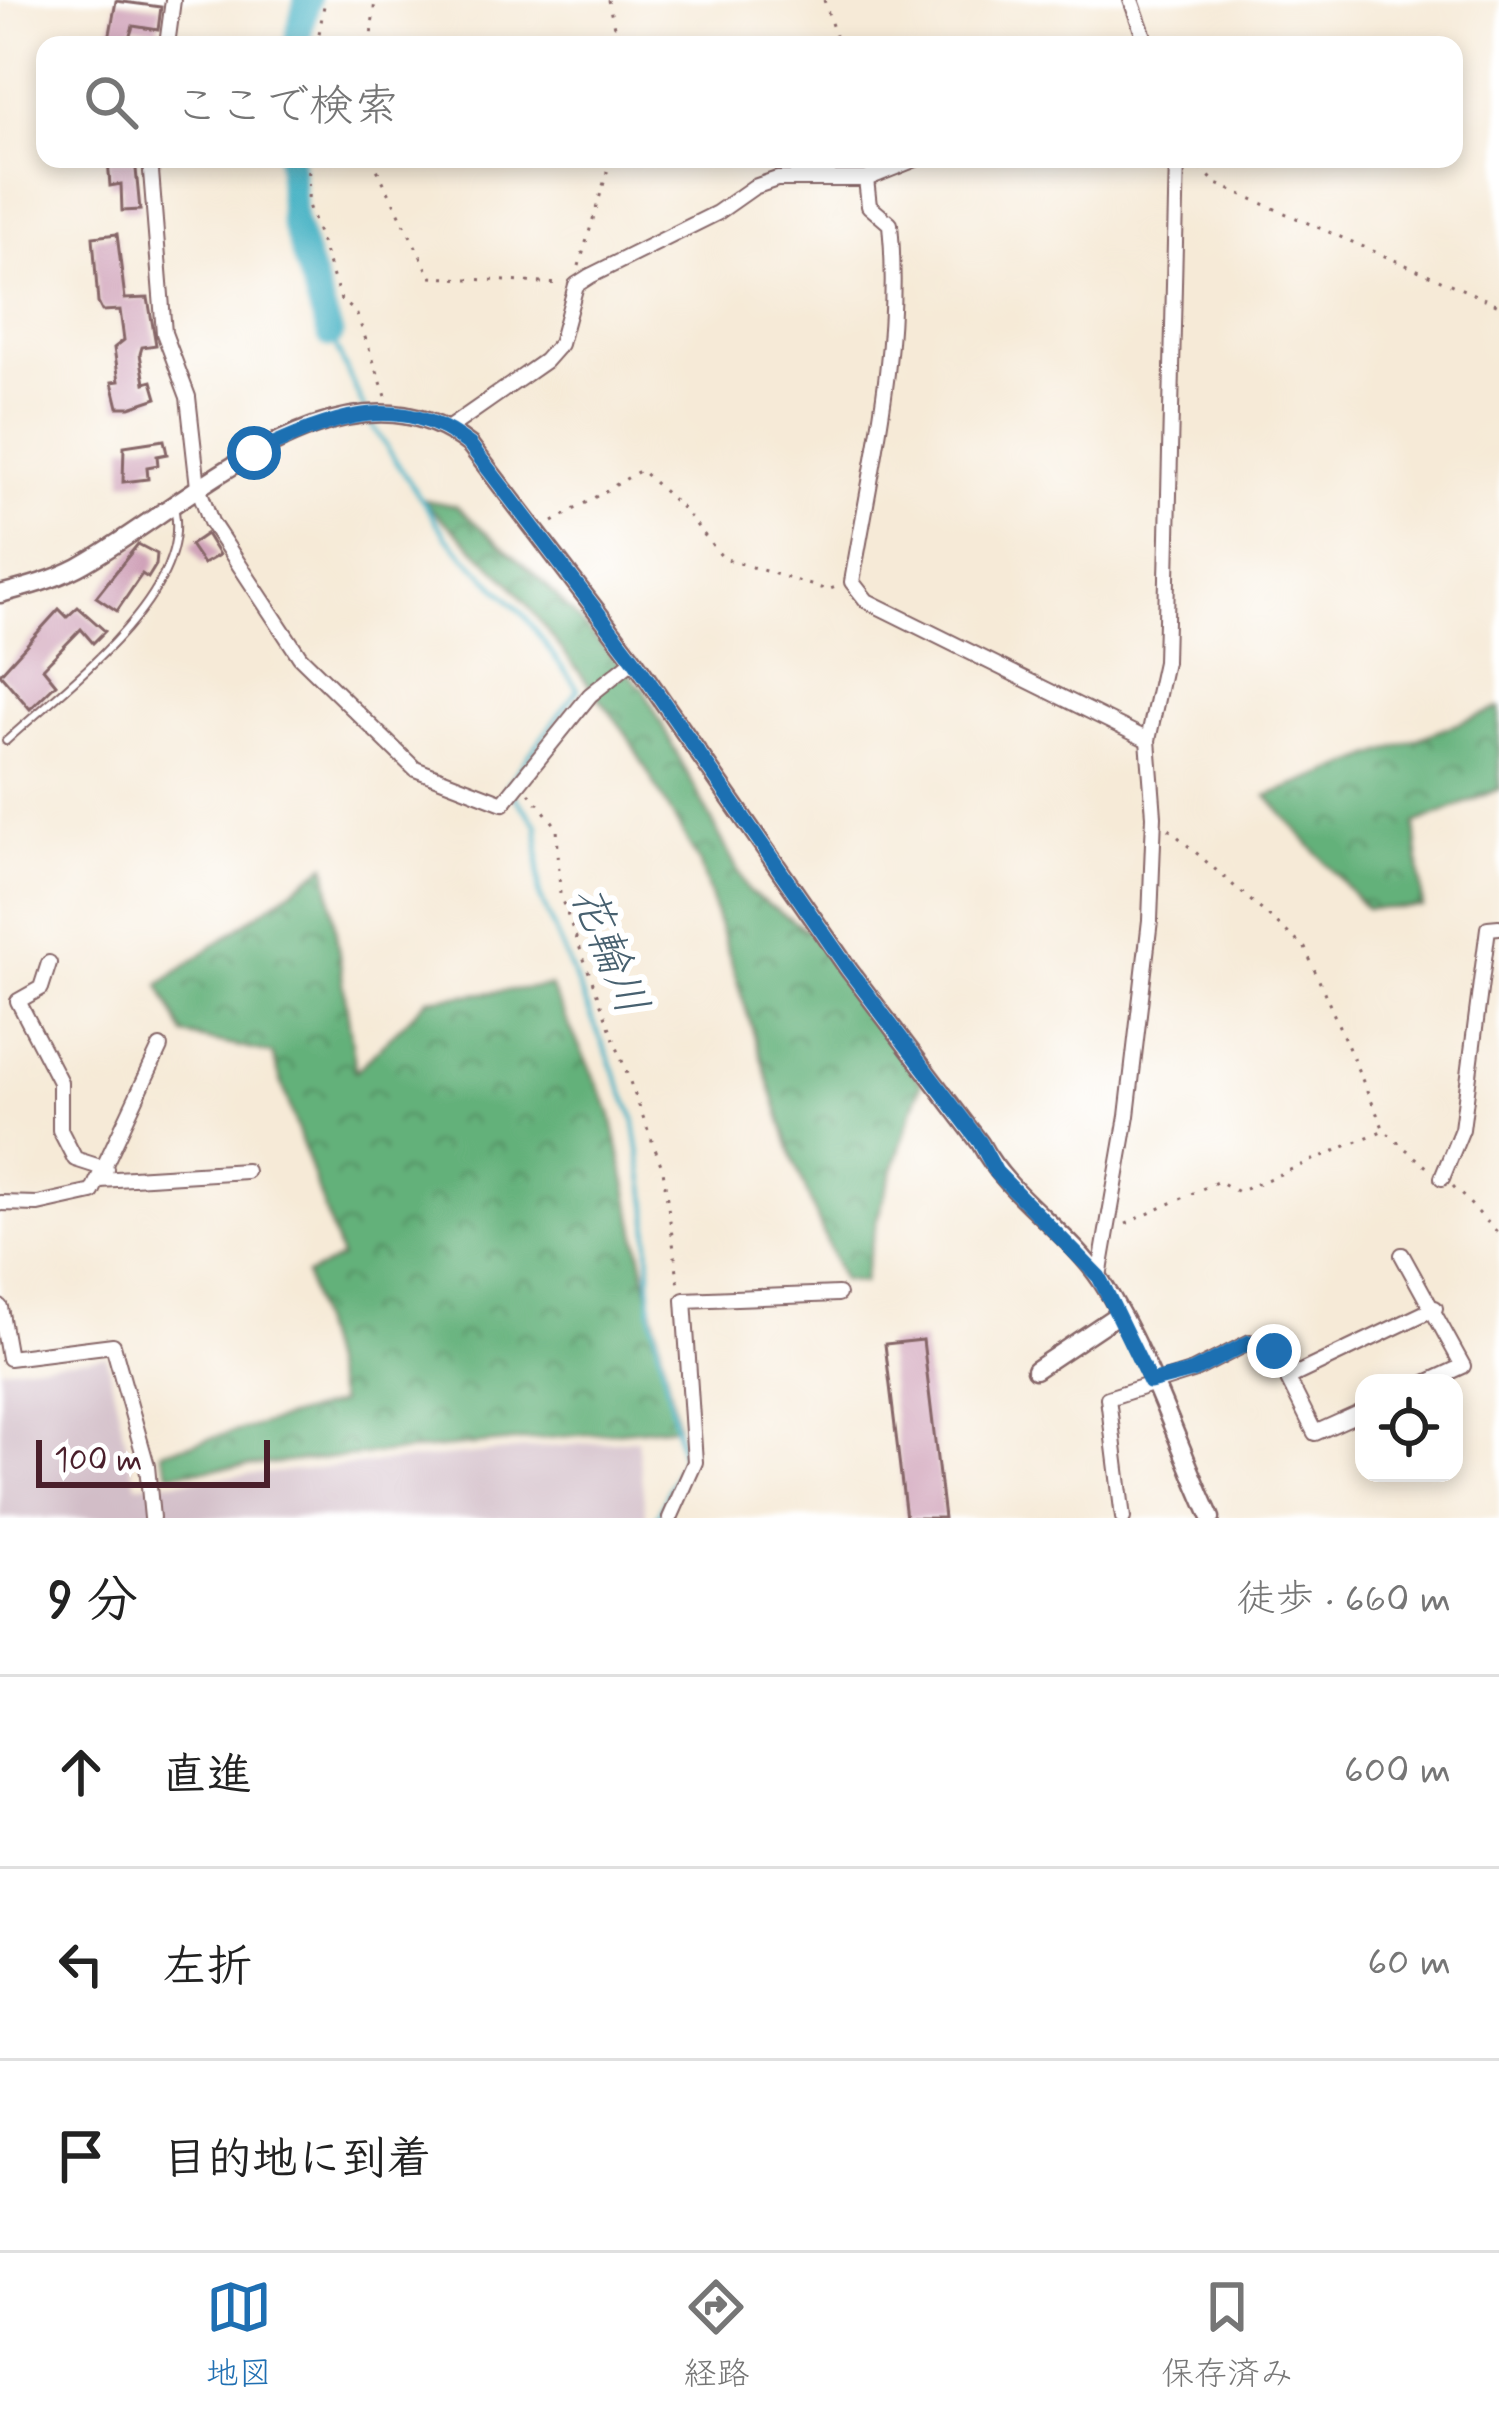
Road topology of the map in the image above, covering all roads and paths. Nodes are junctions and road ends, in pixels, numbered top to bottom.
1 (173, 0) edge
2 (325, 0) edge
3 (375, 0) edge
4 (608, 0) edge
5 (834, 0) edge
6 (1131, 0) edge
7 (825, 3) edge
8 (168, 36) edge
9 (319, 36) edge
10 (371, 36) edge
11 (616, 36) edge
12 (835, 36) edge
13 (1144, 36) edge
14 (151, 168) edge
15 (309, 168) edge
16 (376, 168) edge
17 (607, 168) edge
18 (894, 168) edge
19 (1177, 168) edge
20 (1200, 168) edge
21 (866, 179) junction
22 (576, 285) junction
23 (1499, 305) edge
24 (392, 412) junction
25 (449, 428) junction
26 (198, 487) junction
27 (174, 504) junction
28 (536, 532) junction
29 (852, 583) junction
30 (0, 594) edge
31 (634, 660) junction
32 (1148, 740) junction
33 (6, 741) dead end
34 (519, 783) junction
35 (1154, 816) junction
36 (1499, 927) edge
37 (49, 963) dead end
38 (160, 1047) dead end
39 (1384, 1130) junction
40 (246, 1172) dead end
41 (103, 1175) junction
42 (1442, 1178) junction
43 (0, 1203) edge
44 (1108, 1232) junction
45 (1498, 1233) edge
46 (1402, 1255) dead end
47 (1099, 1277) junction
48 (838, 1294) dead end
49 (684, 1300) junction
50 (0, 1307) edge
51 (1435, 1308) junction
52 (1120, 1313) junction
53 (1035, 1370) dead end
54 (1446, 1374) edge
55 (1288, 1378) junction
56 (1150, 1382) junction
57 (1355, 1415) edge
58 (152, 1518) edge
59 (670, 1518) edge
60 (1123, 1518) edge
61 (1211, 1518) edge

1 - 8 street
2 - 9 path
3 - 10 path
4 - 11 path
5 - 7 path
6 - 13 street
7 - 12 path
14 - 26 street
15 - 24 path
16 - 22 path
17 - 22 path
18 - 21 street
19 - 32 street
20 - 23 path
21 - 22 street
21 - 29 street
22 - 25 street
24 - 25 street
24 - 26 street
25 - 28 street
26 - 27 street
26 - 34 street
27 - 30 street
27 - 33 lane
28 - 29 path
28 - 31 street
29 - 32 street
31 - 34 street
31 - 47 street
32 - 35 street
34 - 49 path
35 - 39 path
35 - 44 street
36 - 42 street
37 - 41 street
38 - 41 street
39 - 42 path
39 - 44 path
40 - 41 street
41 - 43 street
42 - 45 path
44 - 47 street
46 - 51 street
47 - 52 street
48 - 49 street
49 - 59 street
50 - 58 street
51 - 54 street
51 - 55 street
52 - 53 street
52 - 56 street
55 - 56 street
55 - 57 street
56 - 60 street
56 - 61 street

